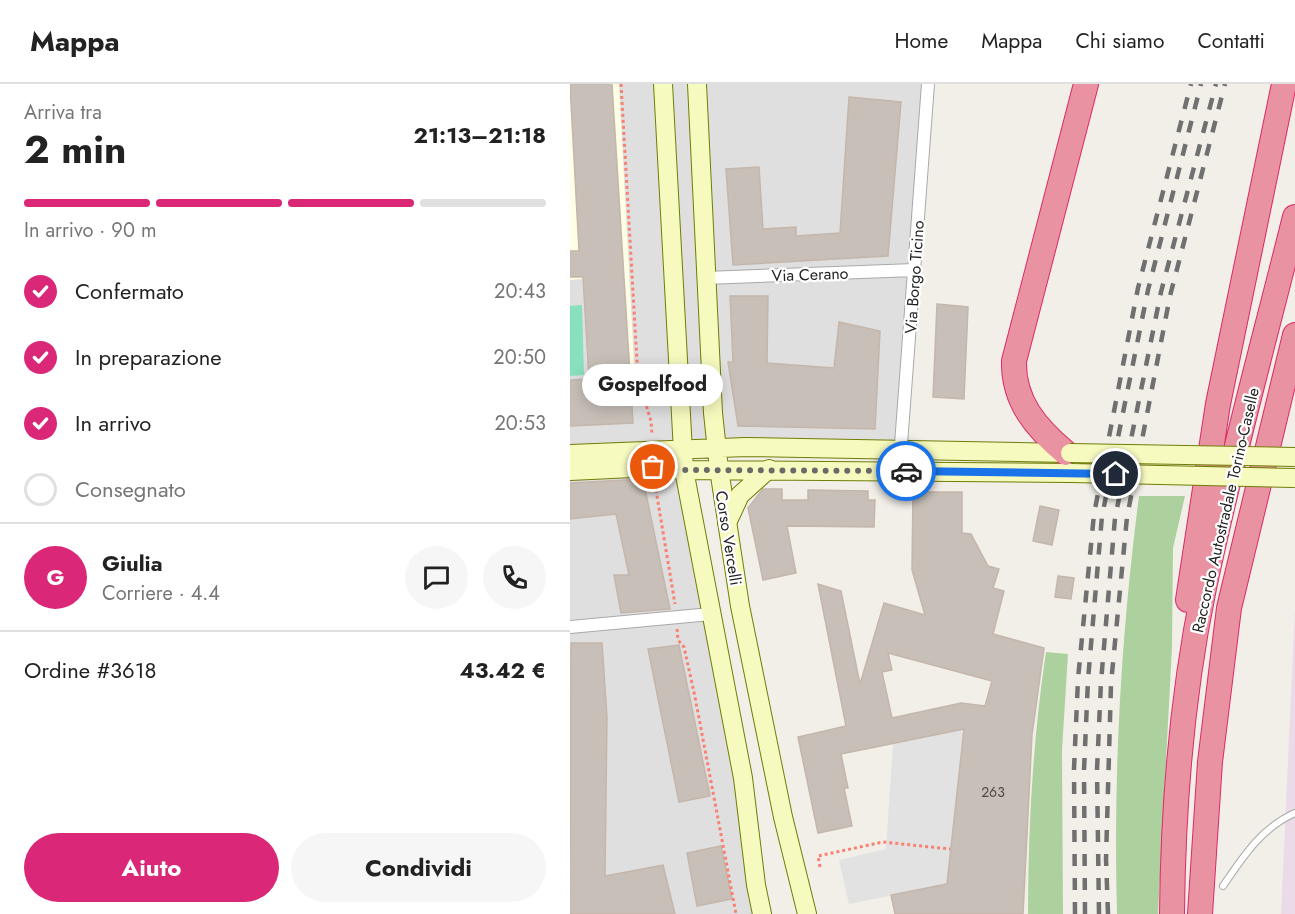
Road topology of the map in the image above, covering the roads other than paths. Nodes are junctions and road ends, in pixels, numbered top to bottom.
1 (663, 84) edge
2 (697, 84) edge
3 (928, 84) edge
4 (1086, 84) edge
5 (1284, 84) edge
6 (1295, 217) edge
7 (914, 270) junction
8 (706, 278) junction
9 (1295, 335) edge
10 (716, 447) junction
11 (682, 448) junction
12 (901, 450) junction
13 (570, 454) edge
14 (1295, 457) edge
15 (1069, 460) junction
16 (719, 469) junction
17 (769, 469) junction
18 (684, 470) junction
19 (570, 471) edge
20 (899, 471) junction
21 (1295, 478) edge
22 (727, 523) junction
23 (711, 614) junction
24 (570, 627) edge
25 (1187, 693) junction
26 (1295, 813) edge
27 (1223, 886) dead end
28 (804, 913) edge
29 (762, 914) edge
30 (1172, 914) edge
31 (1200, 914) edge

1 - 11 main road, Corso Vercelli
2 - 8 main road, Corso Vercelli
3 - 7 street, Via Borgo Ticino
4 - 15 highway
5 - 25 highway
6 - 25 highway, Raccordo Autostradale Torino-Caselle
7 - 8 street, Via Cerano
7 - 12 street, Via Borgo Ticino
8 - 10 main road, Corso Vercelli
9 - 31 highway, Raccordo Autostradale Torino-Caselle
10 - 11 main road
10 - 12 main road
10 - 16 main road, Corso Vercelli
11 - 13 main road
11 - 18 main road, Corso Vercelli
12 - 15 main road
12 - 20 street, Via Borgo Ticino
14 - 15 main road, bridge
15 - 20 main road
15 - 21 main road, bridge
16 - 17 main road
16 - 18 main road
16 - 22 main road, Corso Vercelli
17 - 20 main road
17 - 22 main road
18 - 19 main road
18 - 23 main road, Corso Vercelli
22 - 28 main road, Corso Vercelli
23 - 24 street
23 - 29 main road, Corso Vercelli
25 - 30 highway, Raccordo Autostradale Torino-Caselle
26 - 27 lane

